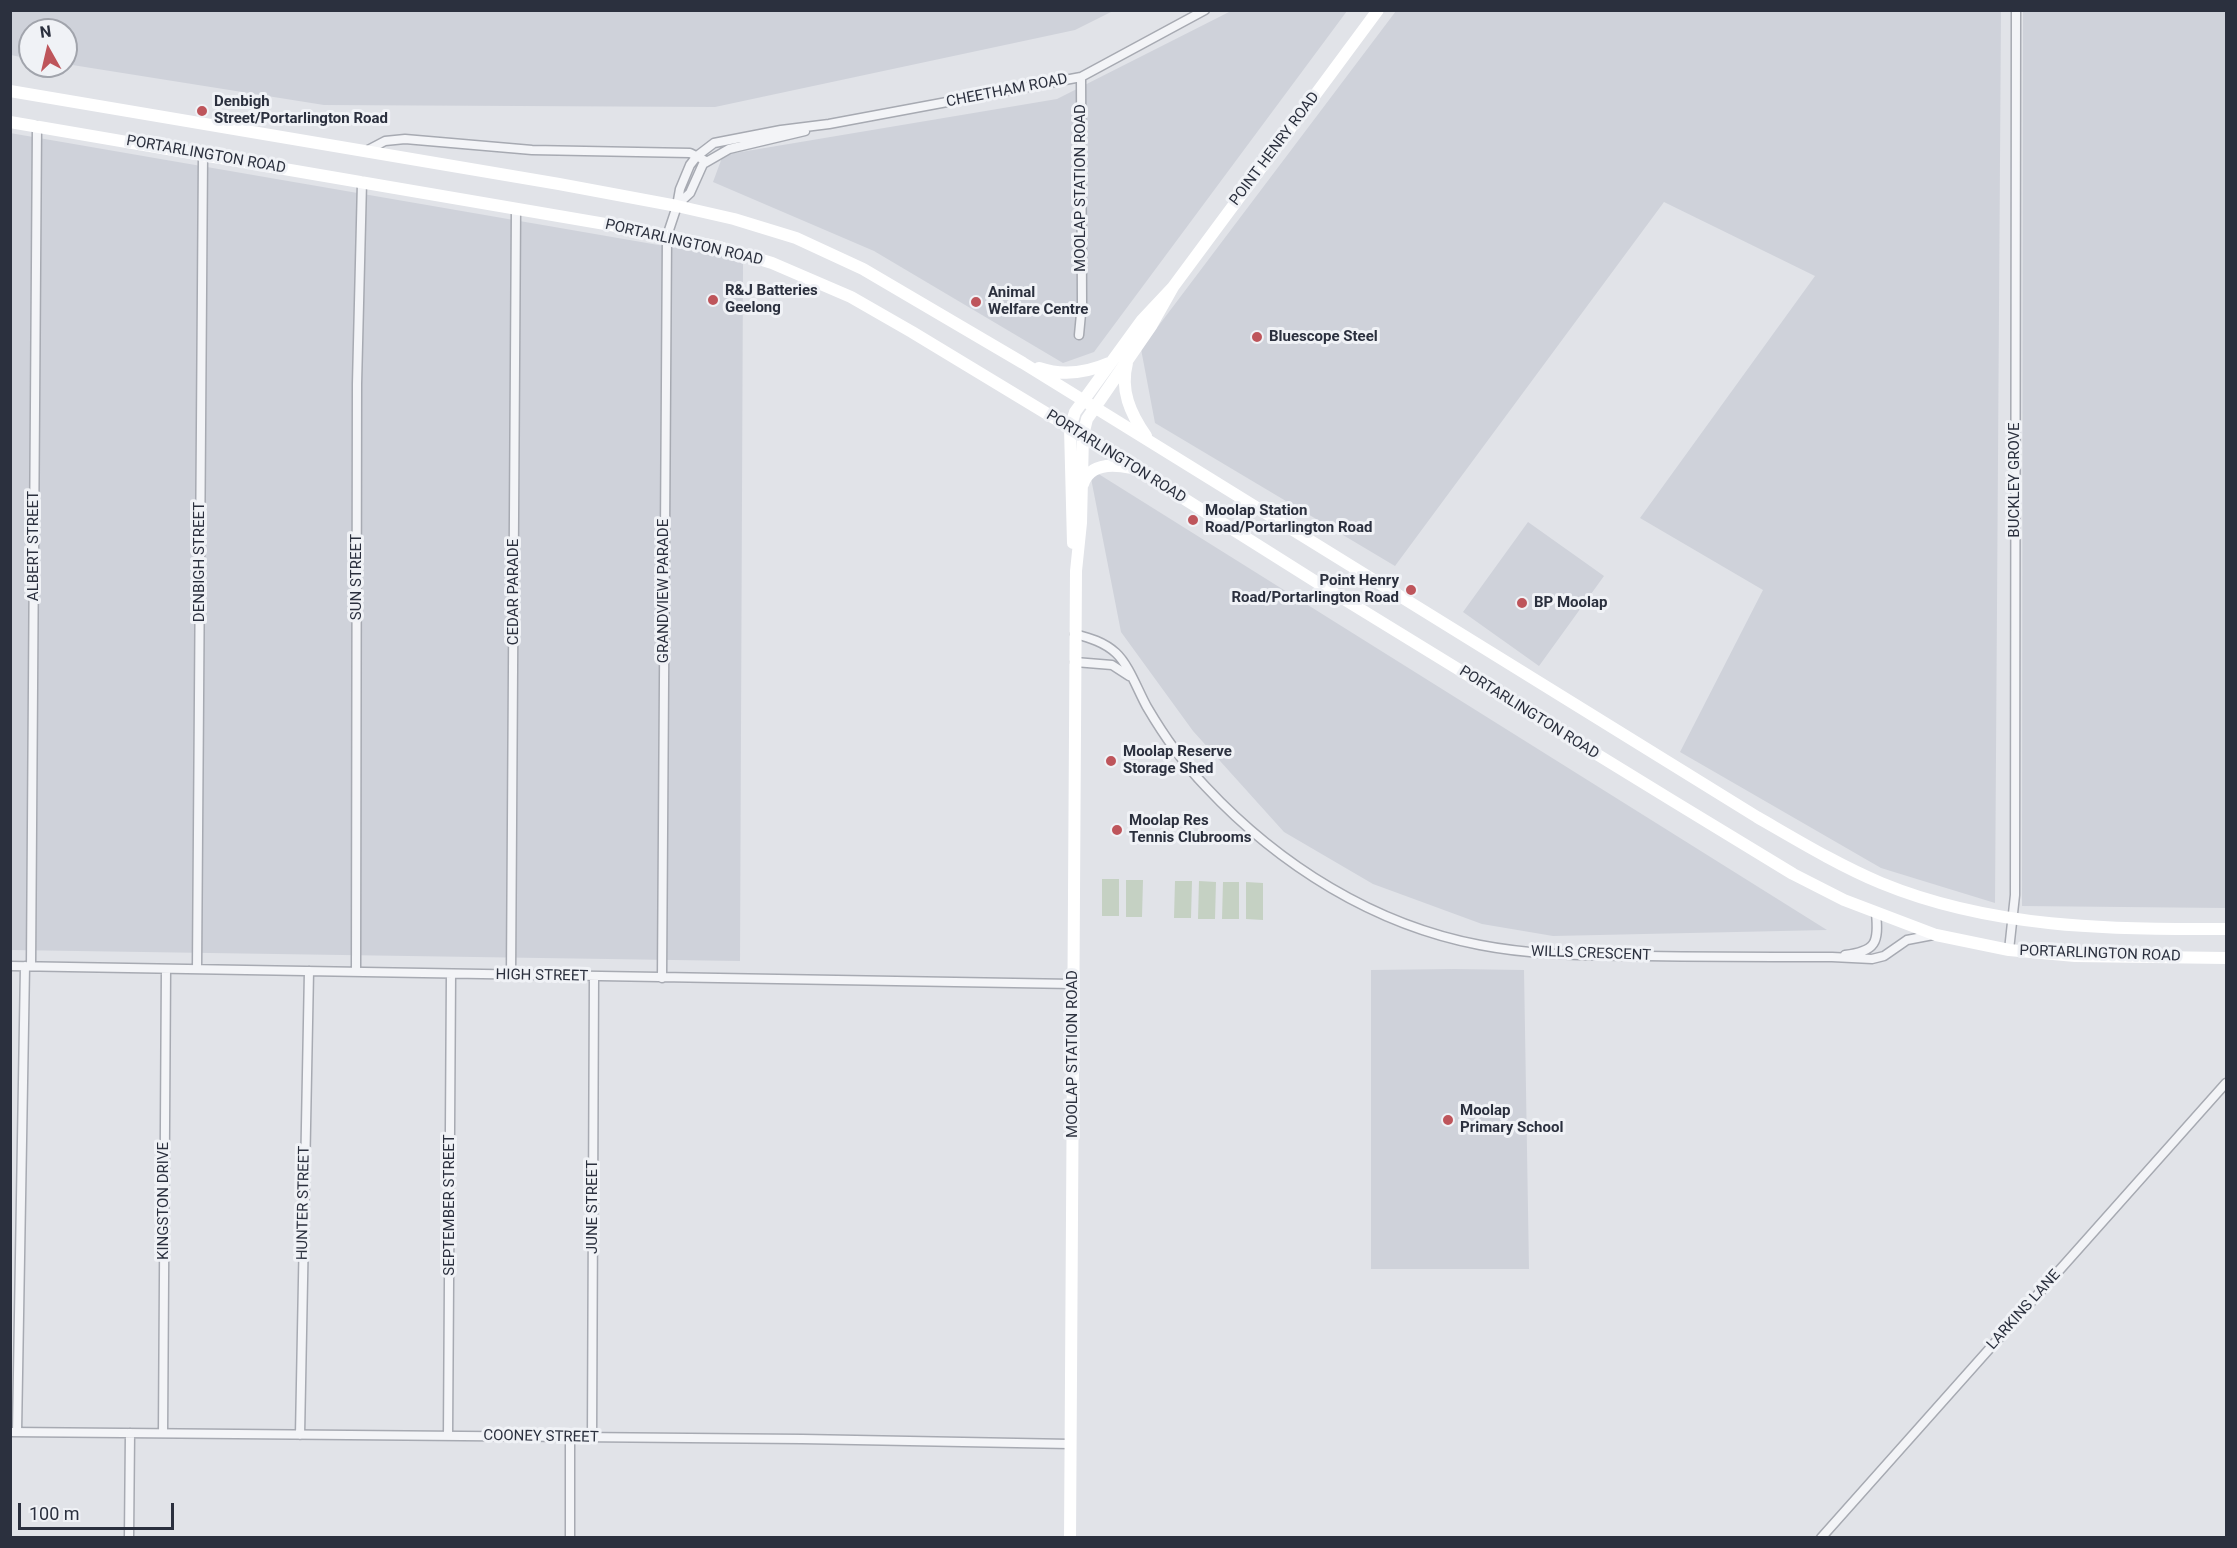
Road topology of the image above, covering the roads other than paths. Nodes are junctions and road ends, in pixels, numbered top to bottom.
1 (1206, 10) edge
2 (1378, 10) edge
3 (2016, 10) edge
4 (1081, 77) junction
5 (10, 92) edge
6 (10, 122) edge
7 (829, 124) junction
8 (38, 126) junction
9 (366, 151) junction
10 (203, 155) junction
11 (697, 156) junction
12 (706, 161) junction
13 (362, 182) junction
14 (677, 206) junction
15 (516, 208) junction
16 (667, 236) junction
17 (1173, 287) junction
18 (1079, 335) dead end
19 (1128, 359) junction
20 (1111, 362) junction
21 (1023, 363) junction
22 (1083, 400) junction
23 (1095, 407) junction
24 (1070, 428) junction
25 (1083, 435) junction
26 (1150, 441) junction
27 (1136, 469) junction
28 (1081, 489) junction
29 (1076, 571) junction
30 (1075, 634) junction
31 (1075, 662) junction
32 (1131, 678) junction
33 (1876, 913) junction
34 (2012, 919) junction
35 (2226, 929) edge
36 (1936, 935) junction
37 (2009, 950) junction
38 (1833, 957) junction
39 (2226, 958) edge
40 (10, 966) edge
41 (28, 966) junction
42 (166, 969) junction
43 (197, 969) junction
44 (309, 971) junction
45 (356, 972) junction
46 (451, 974) junction
47 (511, 975) junction
48 (594, 977) junction
49 (662, 978) junction
50 (1073, 984) junction
51 (2226, 1083) edge
52 (14, 1432) edge
53 (130, 1433) junction
54 (162, 1433) junction
55 (300, 1435) junction
56 (448, 1436) junction
57 (570, 1437) junction
58 (592, 1437) junction
59 (1071, 1444) junction
60 (129, 1538) edge
61 (570, 1538) edge
62 (1070, 1538) edge
63 (1821, 1538) edge

1 - 4 street, CHEETHAM ROAD
2 - 17 main road, POINT HENRY ROAD
3 - 34 street, BUCKLEY GROVE
4 - 7 street, CHEETHAM ROAD
4 - 18 street, MOOLAP STATION ROAD
5 - 9 main road, PORTARLINGTON ROAD
6 - 8 main road, PORTARLINGTON ROAD
7 - 11 street, CHEETHAM ROAD
7 - 12 street, CHEETHAM ROAD
8 - 10 main road, PORTARLINGTON ROAD
8 - 41 street, ALBERT STREET
9 - 11 street
9 - 14 main road, PORTARLINGTON ROAD
10 - 13 main road, PORTARLINGTON ROAD
10 - 43 street, DENBIGH STREET
11 - 12 street
11 - 14 street
12 - 14 street
13 - 15 main road, PORTARLINGTON ROAD
13 - 45 street, SUN STREET
14 - 16 street, GRANDVIEW PARADE
14 - 21 main road, PORTARLINGTON ROAD
15 - 16 main road, PORTARLINGTON ROAD
15 - 47 street, CEDAR PARADE
16 - 24 main road, PORTARLINGTON ROAD
16 - 49 street, GRANDVIEW PARADE
17 - 19 main road, POINT HENRY ROAD
17 - 20 main road, POINT HENRY ROAD
19 - 23 main road, POINT HENRY ROAD
19 - 26 main road
20 - 21 main road
20 - 22 main road, POINT HENRY ROAD
21 - 22 main road, PORTARLINGTON ROAD
22 - 23 main road, PORTARLINGTON ROAD
22 - 24 main road, POINT HENRY ROAD
23 - 25 main road, POINT HENRY ROAD
23 - 26 main road, PORTARLINGTON ROAD
24 - 25 main road, PORTARLINGTON ROAD
24 - 29 main road, MOOLAP STATION ROAD
25 - 27 main road, PORTARLINGTON ROAD
25 - 28 main road, MOOLAP STATION ROAD
26 - 34 main road, PORTARLINGTON ROAD
27 - 28 main road
27 - 33 main road, PORTARLINGTON ROAD
28 - 29 main road, MOOLAP STATION ROAD
29 - 30 main road, MOOLAP STATION ROAD
30 - 31 main road, MOOLAP STATION ROAD
30 - 32 street, WILLS CRESCENT
31 - 32 street
31 - 50 main road, MOOLAP STATION ROAD
32 - 38 street, WILLS CRESCENT
33 - 36 main road, PORTARLINGTON ROAD
33 - 38 street, WILLS CRESCENT
34 - 35 main road, PORTARLINGTON ROAD
34 - 37 street, BUCKLEY GROVE
36 - 37 main road, PORTARLINGTON ROAD
36 - 38 street, WILLS CRESCENT
37 - 39 main road, PORTARLINGTON ROAD
40 - 41 street, HIGH STREET
41 - 42 street, HIGH STREET
41 - 52 street, ALBERT STREET
42 - 43 street, HIGH STREET
42 - 54 street, KINGSTON DRIVE
43 - 44 street, HIGH STREET
44 - 45 street, HIGH STREET
44 - 55 street, HUNTER STREET
45 - 46 street, HIGH STREET
46 - 47 street, HIGH STREET
46 - 56 street, SEPTEMBER STREET
47 - 48 street, HIGH STREET
48 - 49 street, HIGH STREET
48 - 58 street, JUNE STREET
49 - 50 street, HIGH STREET
50 - 59 main road, MOOLAP STATION ROAD
51 - 63 street, LARKINS LANE
52 - 53 street, COONEY STREET
53 - 54 street, COONEY STREET
53 - 60 street
54 - 55 street, COONEY STREET
55 - 56 street, COONEY STREET
56 - 57 street, COONEY STREET
57 - 58 street, COONEY STREET
57 - 61 street
58 - 59 street, COONEY STREET
59 - 62 main road, MOOLAP STATION ROAD

